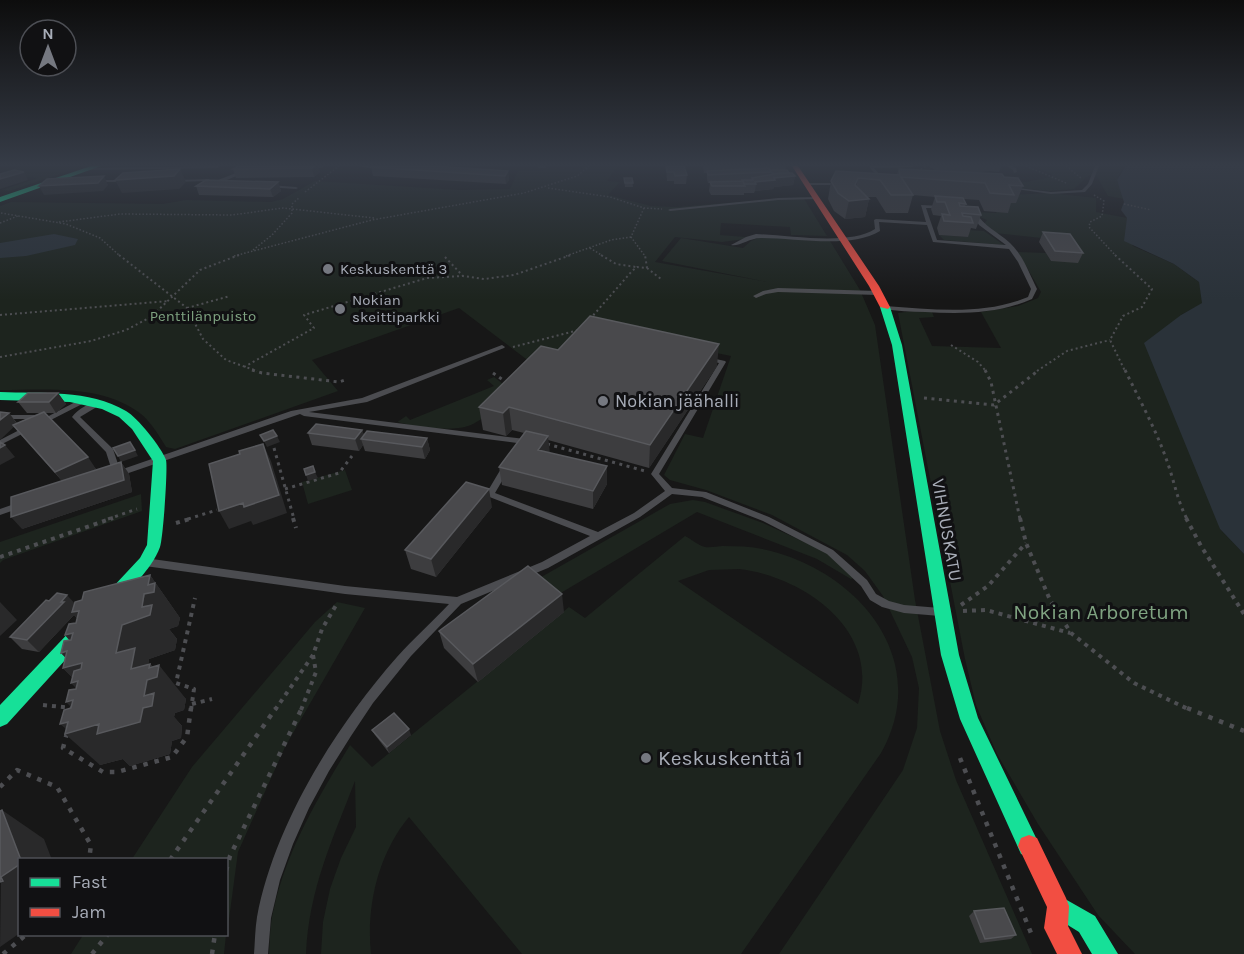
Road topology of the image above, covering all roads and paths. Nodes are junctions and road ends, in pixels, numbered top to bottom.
1 (269, 211) edge
2 (292, 211) edge
3 (307, 211) edge
4 (430, 211) edge
5 (643, 211) edge
6 (824, 211) edge
7 (925, 211) edge
8 (972, 211) edge
9 (1103, 211) edge
10 (0, 213) edge
11 (20, 216) junction
12 (379, 219) junction
13 (55, 222) junction
14 (0, 224) edge
15 (929, 224) junction
16 (631, 237) junction
17 (843, 239) junction
18 (734, 245) dead end
19 (1010, 247) junction
20 (590, 248) junction
21 (252, 251) junction
22 (445, 257) dead end
23 (637, 267) junction
24 (647, 268) junction
25 (463, 276) junction
26 (661, 279) dead end
27 (878, 293) junction
28 (174, 296) junction
29 (230, 296) dead end
30 (756, 296) dead end
31 (170, 301) junction
32 (186, 308) junction
33 (885, 308) junction
34 (0, 315) edge
35 (587, 322) edge
36 (580, 330) edge
37 (1110, 340) junction
38 (951, 345) dead end
39 (502, 347) joint
40 (0, 357) edge
41 (702, 357) edge
42 (244, 367) junction
43 (493, 373) dead end
44 (345, 380) dead end
45 (507, 383) edge
46 (0, 396) edge
47 (906, 396) junction
48 (92, 402) junction
49 (994, 405) junction
50 (294, 413) junction
51 (0, 417) edge
52 (51, 418) junction
53 (522, 441) junction
54 (0, 443) edge
55 (274, 448) dead end
56 (352, 456) dead end
57 (160, 461) junction
58 (655, 474) junction
59 (117, 475) junction
60 (105, 478) edge
61 (285, 489) junction
62 (670, 491) junction
63 (32, 502) edge
64 (158, 503) junction
65 (218, 510) edge
66 (0, 512) edge
67 (172, 525) dead end
68 (296, 528) dead end
69 (598, 536) junction
70 (1026, 543) junction
71 (0, 557) edge
72 (145, 562) junction
73 (345, 590) junction
74 (195, 598) dead end
75 (458, 601) junction
76 (943, 613) junction
77 (1244, 614) edge
78 (1071, 633) junction
79 (313, 655) junction
80 (212, 699) dead end
81 (192, 704) junction
82 (40, 705) dead end
83 (0, 718) edge
84 (72, 718) edge
85 (69, 728) edge
86 (1244, 731) edge
87 (0, 787) edge
88 (89, 858) edge
89 (171, 858) edge
90 (228, 864) edge
91 (1058, 906) junction
92 (25, 936) edge
93 (106, 936) edge
94 (215, 936) edge
95 (3, 954) edge
96 (92, 954) edge
97 (212, 954) edge
98 (261, 954) edge
99 (1070, 954) edge
100 (1107, 954) edge

1 - 13 path
2 - 21 path
3 - 12 path
4 - 12 path
5 - 16 path
6 - 17 street, VIHNUSKATU
7 - 15 lane
8 - 19 lane
9 - 37 path
10 - 11 path
11 - 13 path
11 - 14 path
12 - 21 path
13 - 28 path
15 - 17 lane
15 - 19 lane
16 - 20 path
16 - 24 path
17 - 18 lane
17 - 27 street, VIHNUSKATU
19 - 33 lane
20 - 23 path
20 - 25 path
21 - 28 path
22 - 25 path
23 - 24 path
23 - 35 path
24 - 26 path
25 - 42 path
27 - 30 lane
27 - 33 street, VIHNUSKATU
28 - 31 path
28 - 32 path
29 - 32 path
31 - 34 path
31 - 40 path
32 - 42 path
33 - 47 street, VIHNUSKATU
36 - 39 path
37 - 49 path
37 - 77 path
38 - 49 path
39 - 50 lane
41 - 58 lane
42 - 44 path
43 - 45 path
46 - 48 street
47 - 49 path
47 - 76 street, VIHNUSKATU
48 - 52 lane
48 - 57 street
48 - 59 lane
49 - 70 path
50 - 53 lane
50 - 57 lane
51 - 52 lane
52 - 54 lane
53 - 58 path
53 - 69 lane
55 - 61 path
56 - 61 path
57 - 59 lane
57 - 64 street
58 - 62 lane
59 - 60 lane
61 - 68 path
62 - 69 lane
62 - 76 lane
63 - 66 lane
64 - 71 path
64 - 72 street
65 - 67 path
69 - 75 lane
70 - 76 path
70 - 78 path
72 - 73 lane
72 - 83 street
73 - 75 lane
73 - 79 path
74 - 81 path
75 - 98 lane
76 - 78 path
76 - 91 street, VIHNUSKATU
78 - 86 path
79 - 89 path
79 - 90 path
80 - 81 path
81 - 85 path
82 - 84 path
87 - 88 path
91 - 99 street, VIHNUSKATU
91 - 100 street
92 - 95 path
93 - 96 path
94 - 97 path

